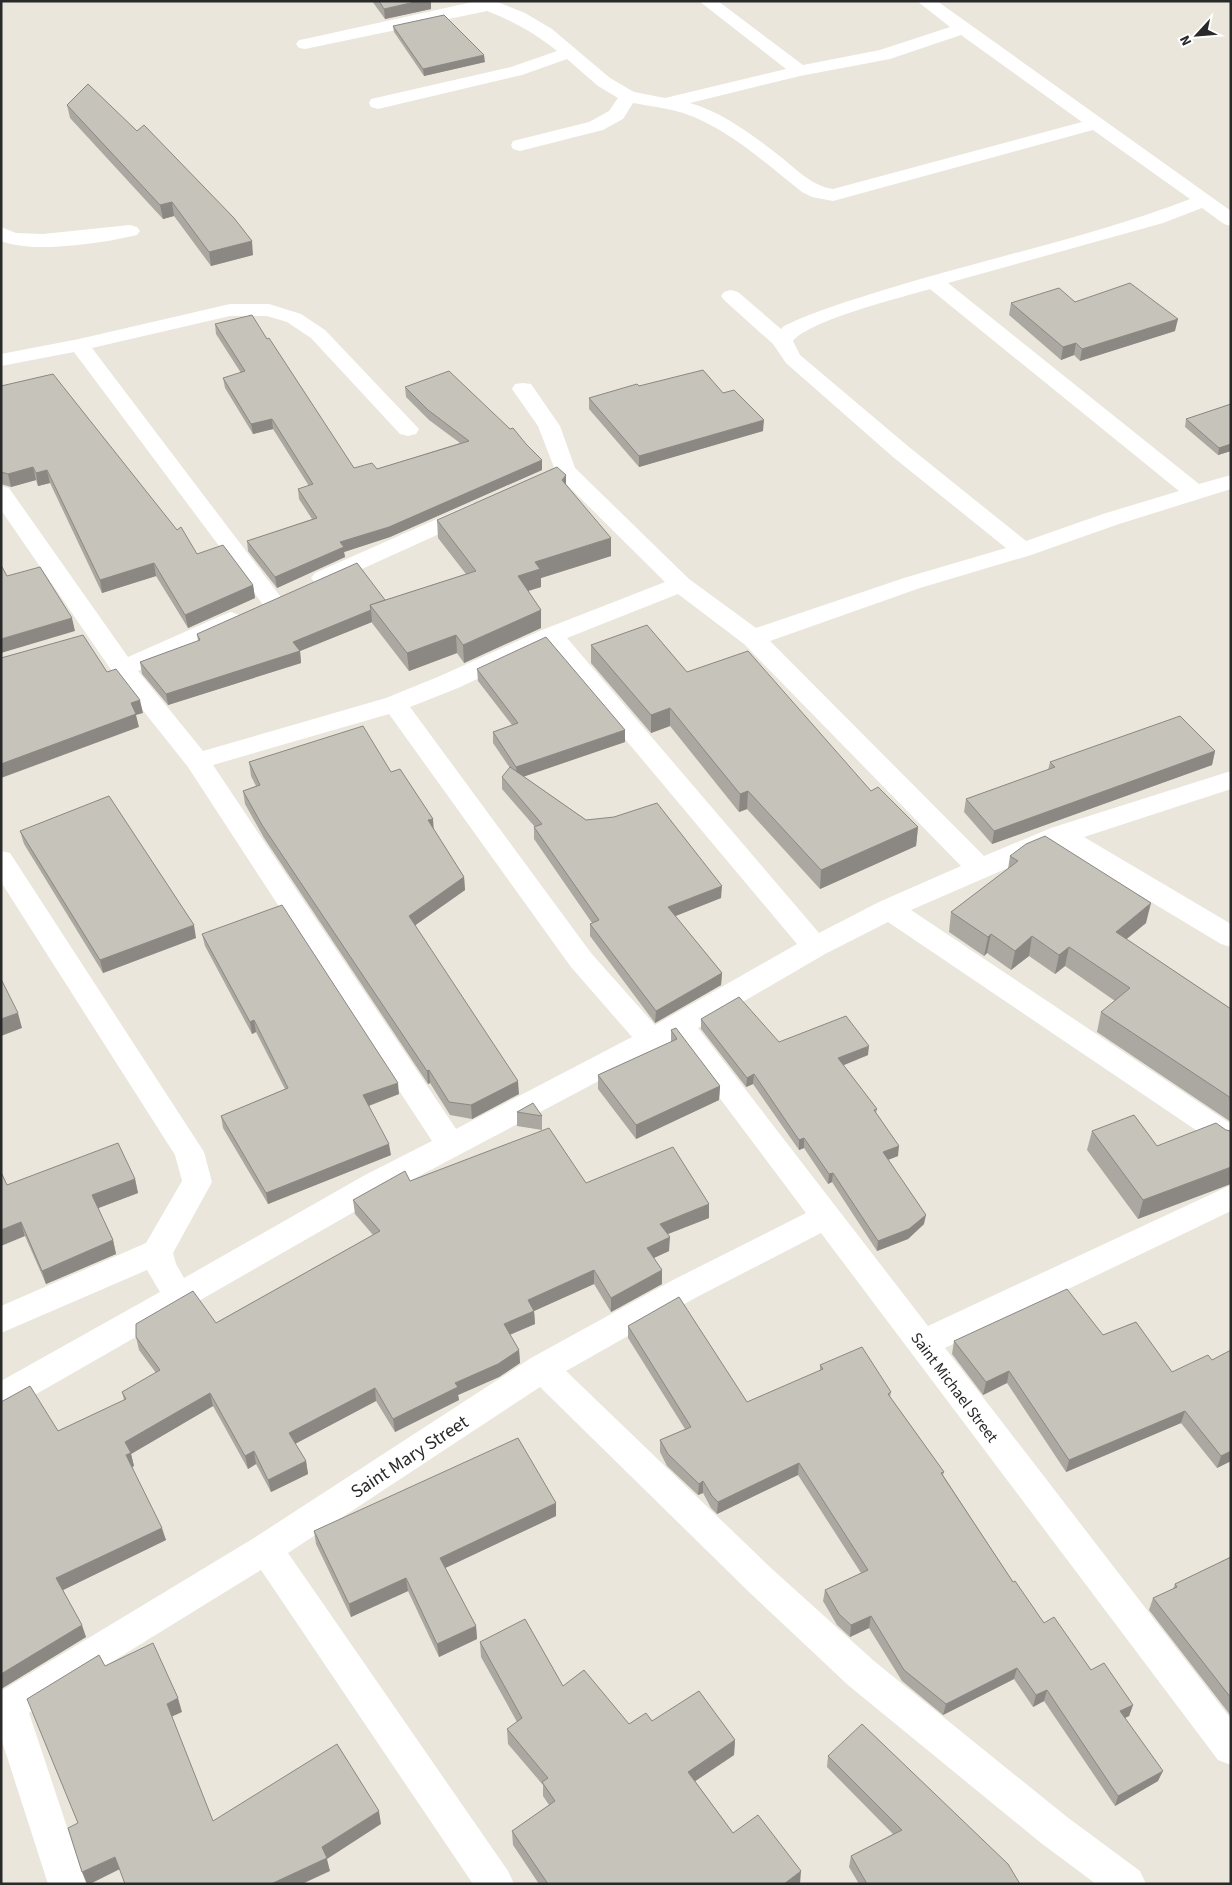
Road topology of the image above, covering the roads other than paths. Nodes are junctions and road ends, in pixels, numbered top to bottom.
1 (707, 1) edge
2 (924, 1) edge
3 (487, 3) edge
4 (964, 29) junction
5 (305, 44) dead end
6 (568, 52) junction
7 (800, 70) junction
8 (516, 71) junction
9 (554, 74) dead end
10 (574, 77) dead end
11 (604, 82) junction
12 (628, 96) junction
13 (378, 103) dead end
14 (667, 103) junction
15 (1095, 124) junction
16 (520, 146) dead end
17 (1203, 201) junction
18 (1231, 220) edge
19 (130, 231) dead end
20 (1, 233) edge
21 (933, 281) junction
22 (731, 296) dead end
23 (782, 341) junction
24 (79, 345) junction
25 (1, 360) edge
26 (523, 389) dead end
27 (408, 429) dead end
28 (1231, 482) edge
29 (1, 493) edge
30 (1196, 493) junction
31 (492, 502) edge
32 (1023, 550) junction
33 (681, 584) junction
34 (275, 600) junction
35 (99, 634) junction
36 (551, 635) junction
37 (753, 638) junction
38 (72, 642) edge
39 (123, 668) junction
40 (395, 704) junction
41 (197, 761) junction
42 (1231, 780) edge
43 (1060, 835) junction
44 (1, 860) edge
45 (980, 869) junction
46 (889, 909) junction
47 (1231, 936) edge
48 (815, 947) junction
49 (680, 1025) junction
50 (652, 1038) junction
51 (1231, 1139) edge
52 (450, 1144) junction
53 (1231, 1197) edge
54 (825, 1217) junction
55 (157, 1252) junction
56 (179, 1296) junction
57 (1, 1320) edge
58 (922, 1344) junction
59 (542, 1368) junction
60 (1, 1398) edge
61 (266, 1549) junction
62 (5, 1709) edge
63 (1231, 1748) edge
64 (67, 1884) edge
65 (496, 1884) edge
66 (1127, 1884) edge

1 - 7 street
2 - 4 street
3 - 5 street
3 - 6 street
4 - 7 street
4 - 15 street
6 - 8 street
6 - 11 street
7 - 14 street
8 - 9 street
8 - 13 street
10 - 11 street
11 - 12 street
12 - 14 street
12 - 16 street
14 - 15 street
15 - 17 street
17 - 18 street
17 - 21 street
19 - 20 street
21 - 23 street
21 - 30 street
22 - 23 street
23 - 32 street
24 - 25 street
24 - 27 street
24 - 34 street
26 - 33 street
28 - 30 street
29 - 35 street
30 - 32 street
31 - 34 street
32 - 37 street
33 - 36 street
33 - 37 street
34 - 39 street
35 - 38 street
35 - 39 street
36 - 40 street
36 - 48 street
37 - 45 street
39 - 41 street
40 - 41 street
40 - 50 street
41 - 52 street
42 - 43 street
43 - 45 street
43 - 47 street
44 - 55 street
45 - 46 street
46 - 48 street
46 - 51 street
48 - 49 street
49 - 50 street
49 - 54 street, Saint Michael Street
50 - 52 street
52 - 56 street
53 - 58 street
54 - 58 street, Saint Michael Street
54 - 59 street, Saint Mary Street
55 - 56 street
55 - 57 street
56 - 60 street
58 - 63 street, Saint Michael Street
59 - 61 street, Saint Mary Street
59 - 66 street
61 - 62 street, Saint Mary Street
61 - 65 street
62 - 64 street

